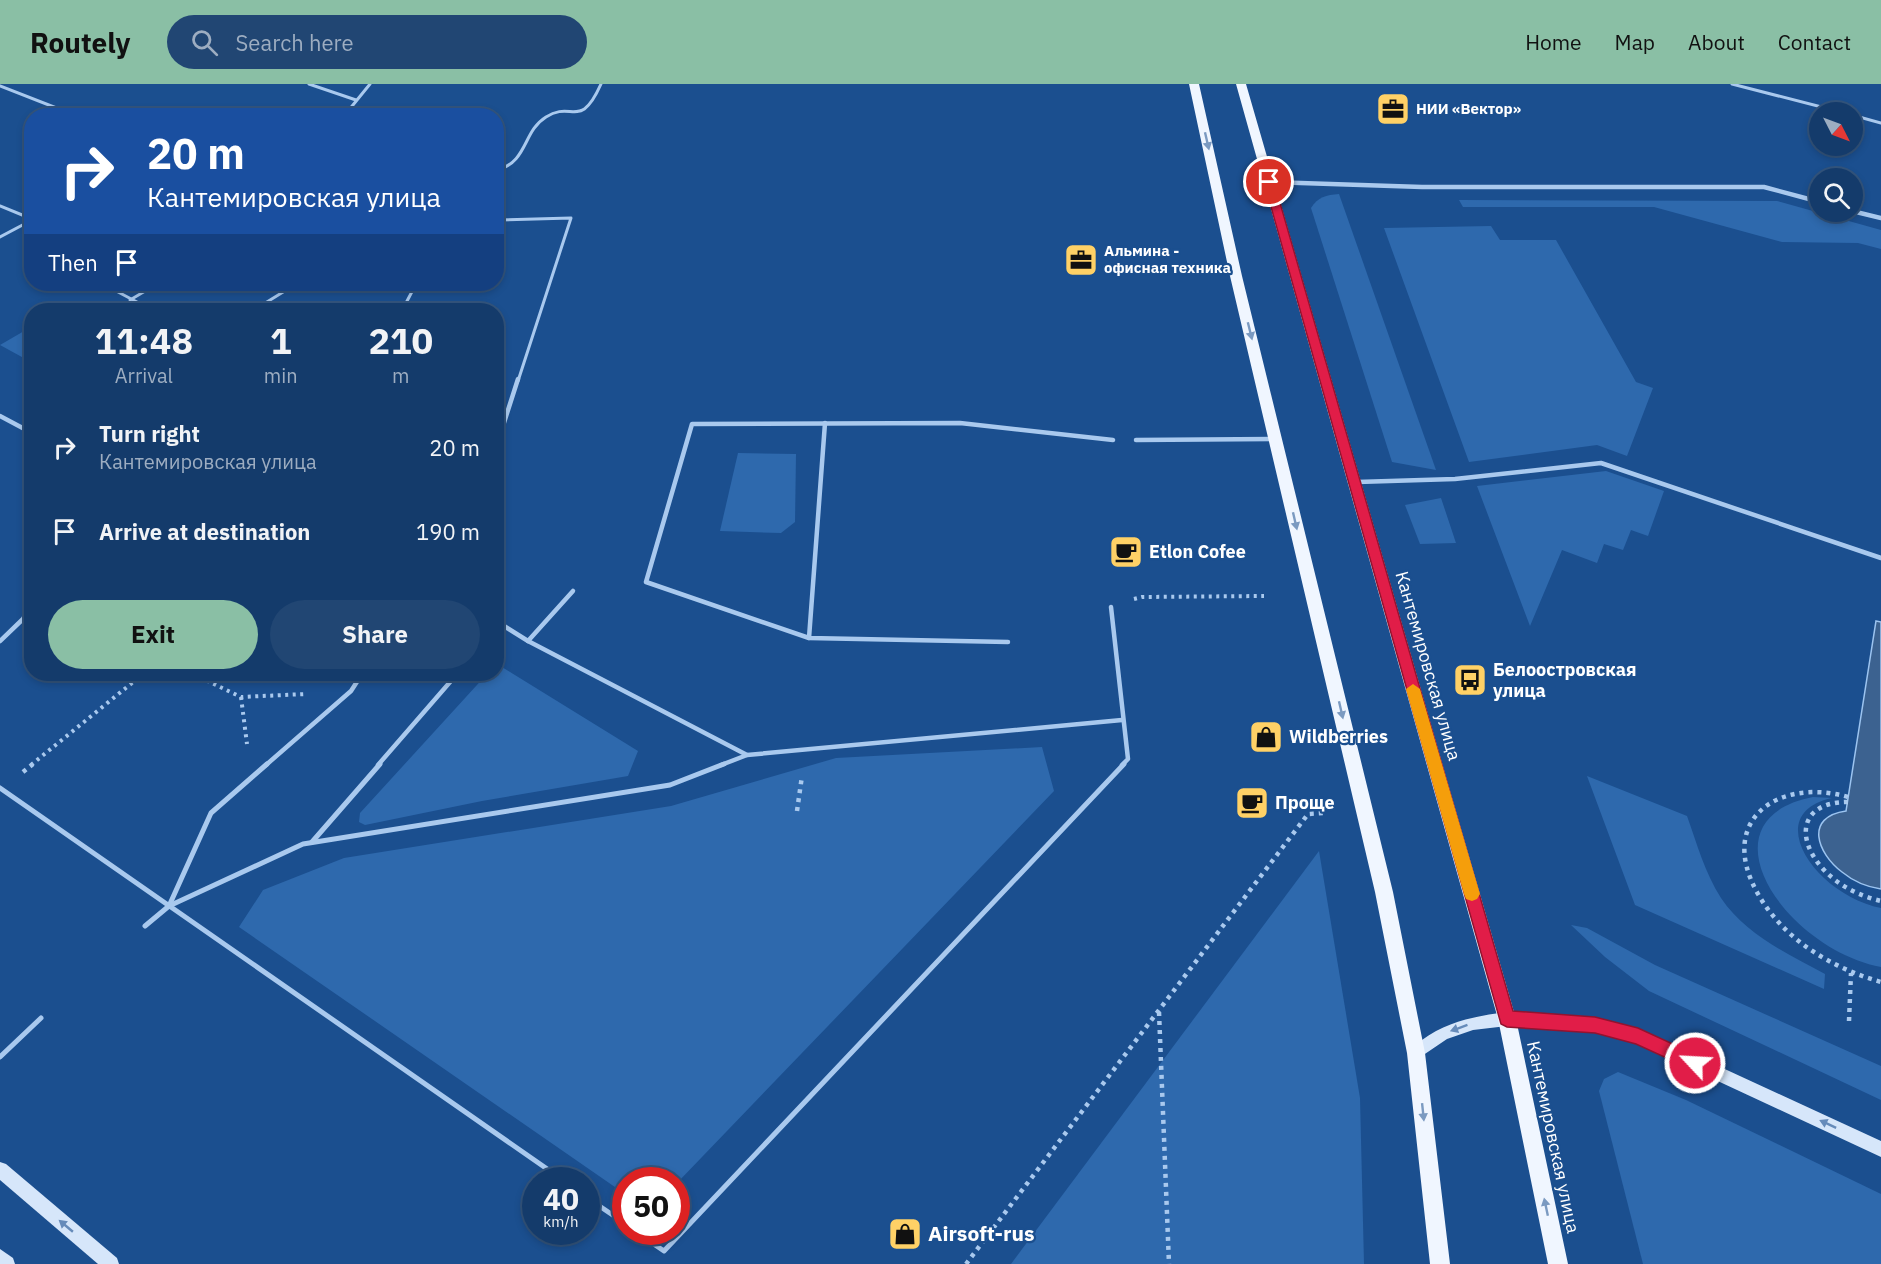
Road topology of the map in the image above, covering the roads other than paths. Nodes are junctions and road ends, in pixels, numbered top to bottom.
1 (309, 84) edge
2 (370, 84) edge
3 (601, 84) edge
4 (1194, 84) edge
5 (1241, 84) edge
6 (1732, 84) edge
7 (0, 86) edge
8 (356, 100) junction
9 (1809, 104) edge
10 (56, 108) edge
11 (350, 108) edge
12 (1863, 119) edge
13 (1881, 123) edge
14 (504, 170) edge
15 (1269, 182) junction
16 (1809, 199) edge
17 (0, 206) edge
18 (1863, 214) edge
19 (24, 216) edge
20 (1881, 218) edge
21 (504, 220) edge
22 (24, 224) edge
23 (0, 237) edge
24 (115, 291) edge
25 (145, 291) edge
26 (285, 291) edge
27 (412, 291) edge
28 (130, 300) junction
29 (137, 303) edge
30 (265, 303) edge
31 (406, 303) dead end
32 (0, 416) edge
33 (504, 423) edge
34 (825, 423) junction
35 (24, 429) edge
36 (1113, 440) dead end
37 (1136, 440) dead end
38 (1276, 440) junction
39 (1354, 482) junction
40 (1881, 558) edge
41 (573, 591) dead end
42 (1111, 608) road end
43 (24, 617) edge
44 (504, 627) edge
45 (809, 638) junction
46 (0, 641) edge
47 (528, 641) junction
48 (1008, 642) dead end
49 (357, 681) edge
50 (451, 681) edge
51 (1122, 720) junction
52 (747, 755) junction
53 (1, 788) edge
54 (312, 842) junction
55 (169, 906) junction
56 (145, 926) dead end
57 (41, 1018) dead end
58 (1507, 1019) junction
59 (1416, 1053) junction
60 (0, 1057) edge
61 (1881, 1149) edge
62 (544, 1167) edge
63 (0, 1170) edge
64 (690, 1223) edge
65 (655, 1245) edge
66 (670, 1245) edge
67 (0, 1257) edge
68 (8, 1264) edge
69 (111, 1264) edge
70 (1440, 1264) edge
71 (1558, 1264) edge

1 - 8 lane
2 - 8 lane
3 - 14 lane
4 -> 38 main road
5 - 15 main road, Кантемировская улица
6 - 9 lane
7 - 10 lane
8 - 11 lane
12 - 13 lane
15 - 16 street
15 - 39 main road, Кантемировская улица
17 - 19 lane
18 - 20 street
21 - 33 lane
22 - 23 lane
24 - 28 lane
25 - 28 lane
26 - 30 lane
27 - 31 lane
28 - 29 lane
32 - 35 lane
34 - 36 lane
34 - 45 lane
34 - 45 lane
37 - 38 lane
38 -> 59 main road
39 - 40 lane
39 - 58 main road, Кантемировская улица
41 - 47 lane
42 - 51 lane
43 - 46 lane
44 - 47 lane
45 - 48 lane
47 - 52 lane
49 - 55 lane
50 - 54 lane
51 - 52 lane
51 - 64 lane
52 - 54 lane
53 - 55 lane
54 - 55 lane
55 - 56 lane
55 - 62 lane
57 - 60 lane
58 -> 59 main road
61 -> 58 main road
71 -> 58 main road, Кантемировская улица
59 -> 70 main road
69 -> 63 main road
65 - 66 lane
67 - 68 main road

